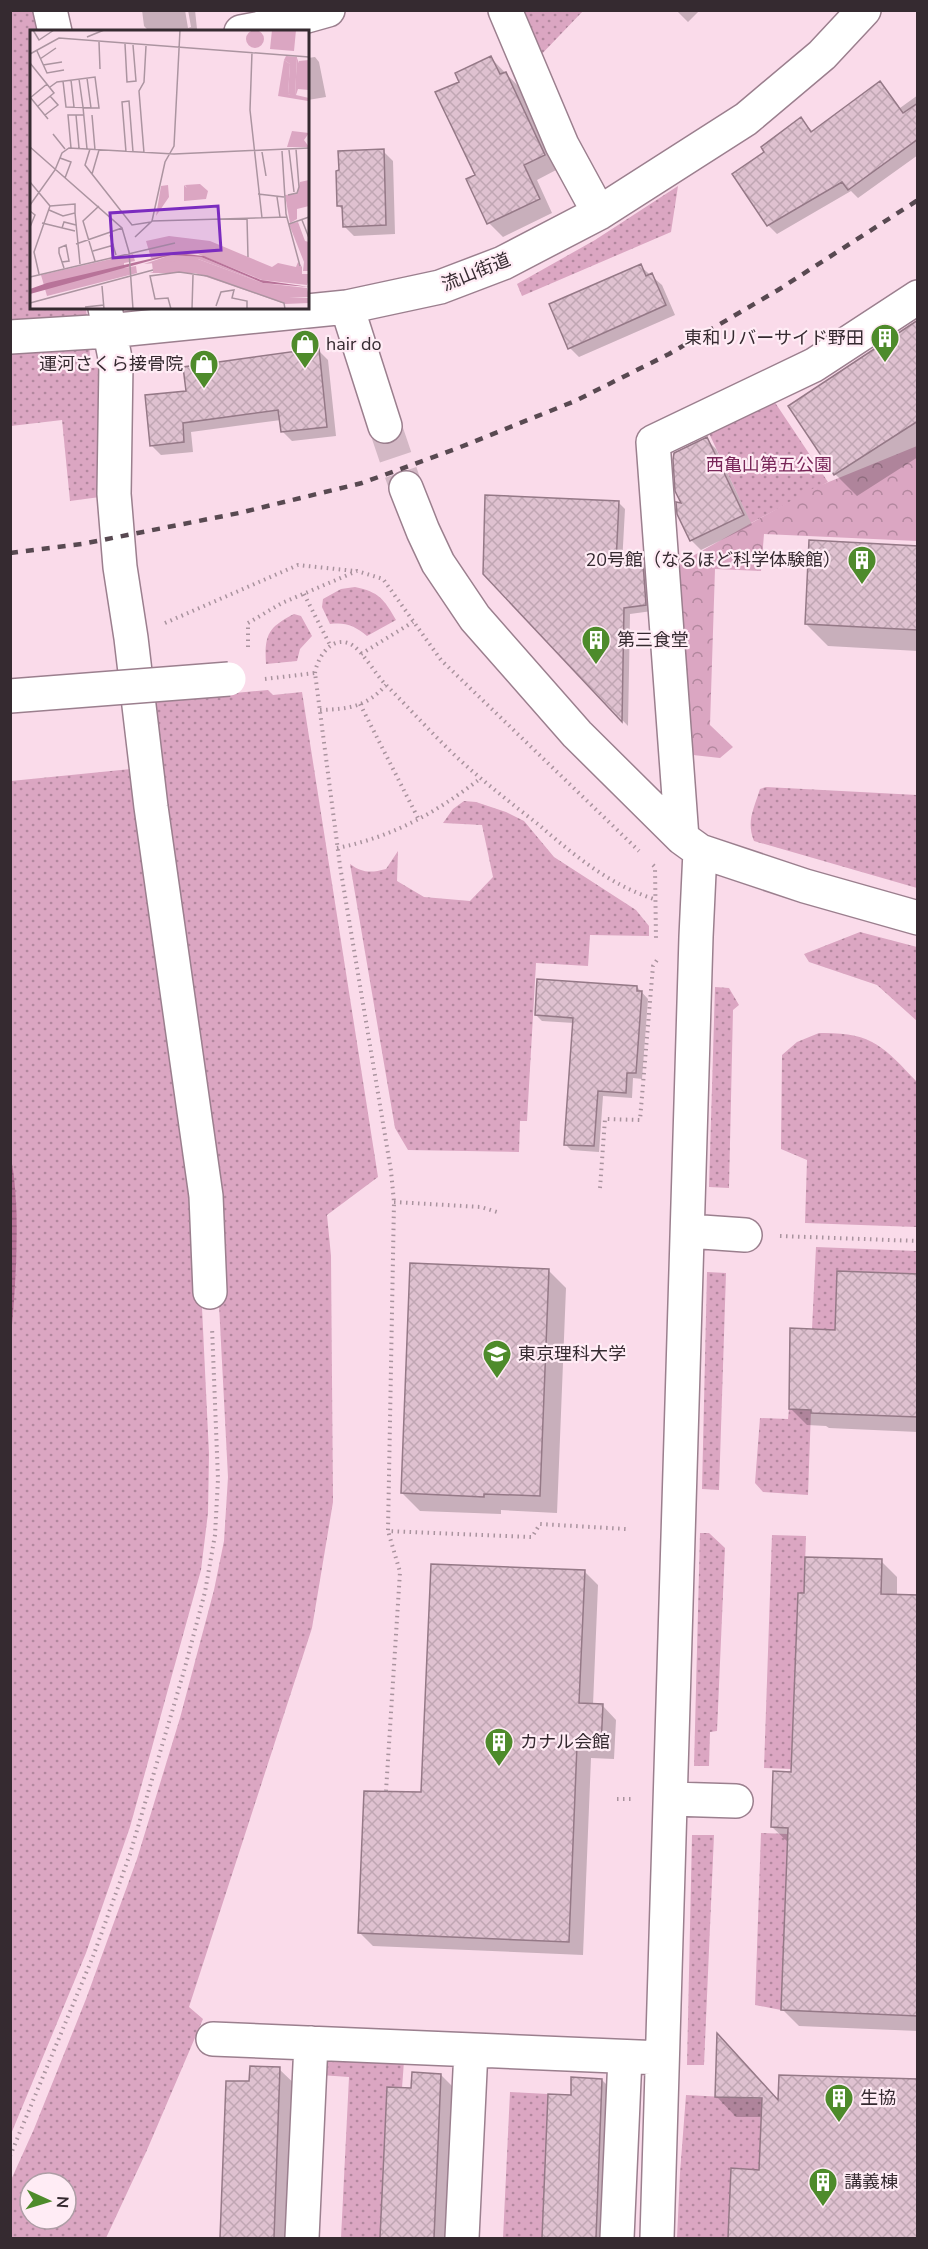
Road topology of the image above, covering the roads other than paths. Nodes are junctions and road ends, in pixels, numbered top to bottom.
1 (50, 10) edge
2 (328, 10) edge
3 (505, 10) edge
4 (864, 10) edge
5 (260, 23) edge
6 (55, 30) edge
7 (598, 213) junction
8 (918, 297) edge
9 (347, 307) junction
10 (100, 323) edge
11 (10, 337) edge
12 (385, 426) tunnel mouth
13 (406, 488) tunnel mouth
14 (238, 679) road end
15 (10, 696) edge
16 (691, 844) junction
17 (918, 918) edge
18 (688, 1231) junction
19 (744, 1235) road end
20 (210, 1292) road end
21 (671, 1799) junction
22 (736, 1801) dead end
23 (213, 2039) dead end
24 (310, 2043) junction
25 (471, 2050) junction
26 (625, 2056) junction
27 (662, 2058) junction
28 (302, 2238) edge
29 (462, 2238) edge
30 (617, 2238) edge
31 (657, 2238) edge

1 - 6 street
2 - 5 street
3 - 7 street
4 - 7 street, 流山街道
7 - 9 street, 流山街道
8 - 16 street
9 - 10 street, 流山街道
9 - 12 street
10 - 11 street, 流山街道
10 - 20 street
13 - 16 street
14 - 15 street, bridge
16 - 17 street
16 - 18 street
18 - 19 street
18 - 21 street
21 - 22 street
21 - 27 street
23 - 24 street
24 - 25 street
24 - 28 street
25 - 26 street
25 - 29 street
26 - 27 street
26 - 30 street
27 - 31 street

